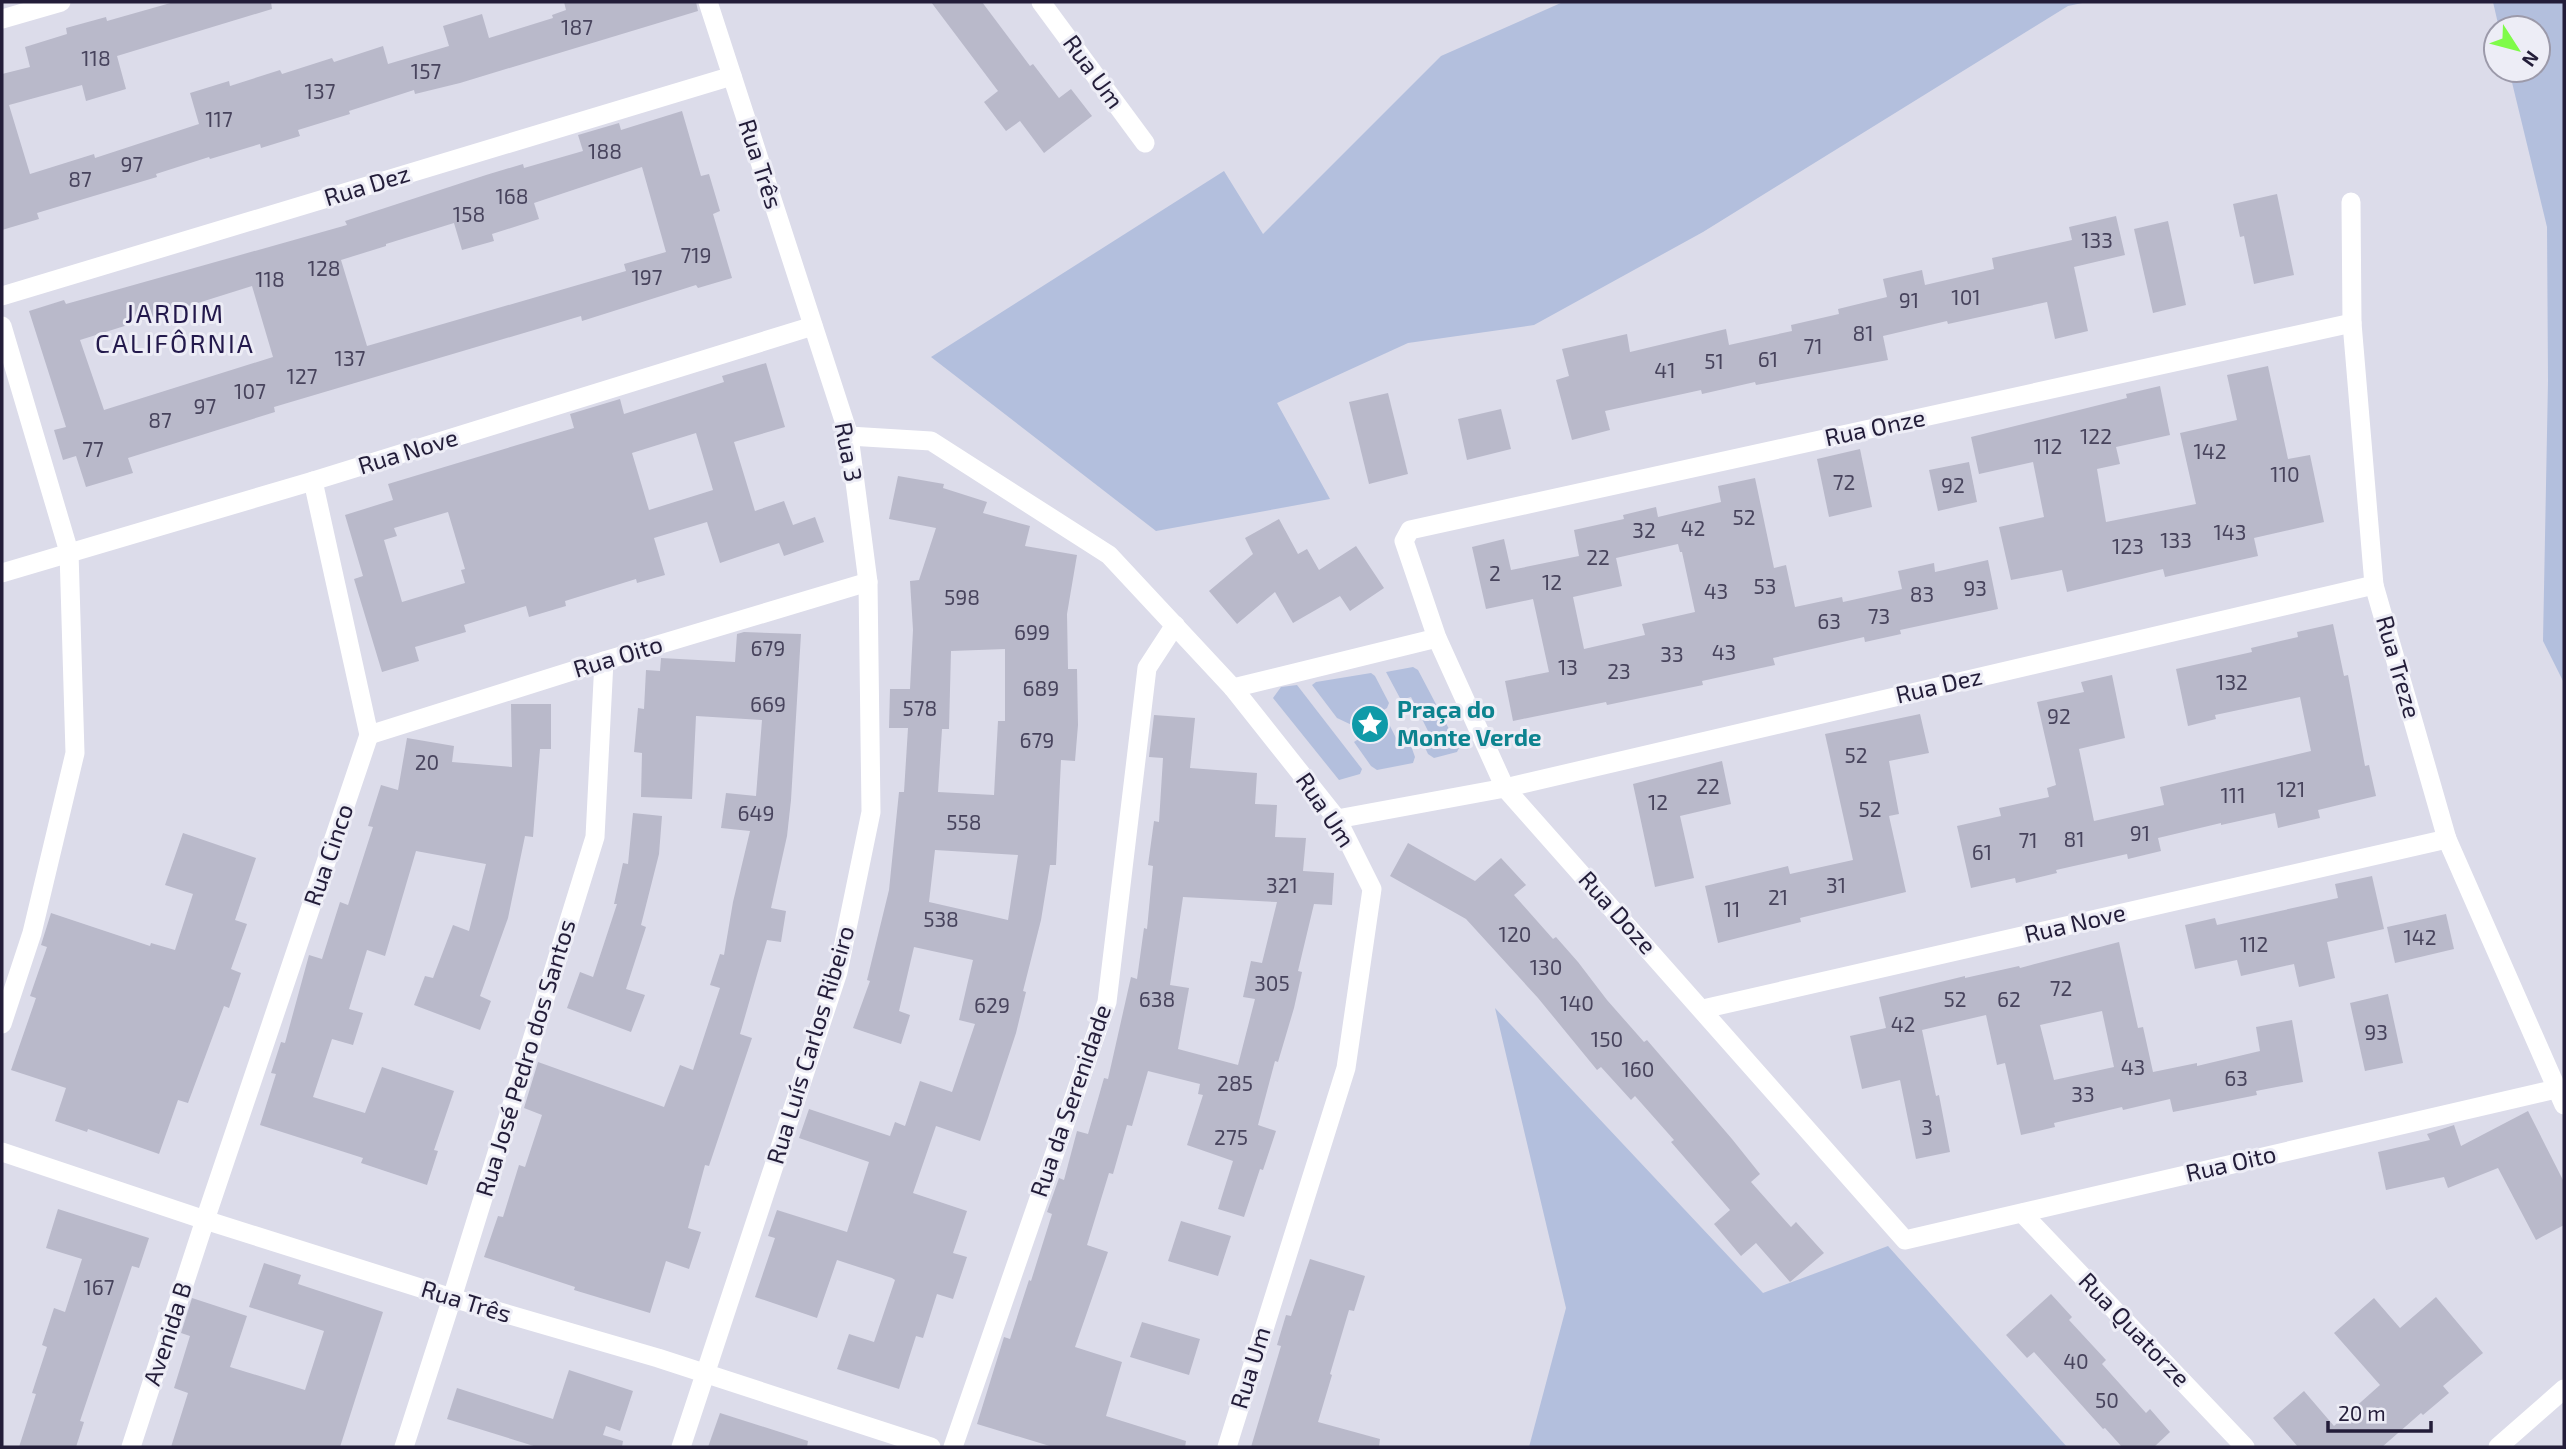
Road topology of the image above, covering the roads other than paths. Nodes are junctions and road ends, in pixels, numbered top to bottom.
1 (61, 2) edge
2 (708, 2) edge
3 (1041, 2) edge
4 (2, 19) edge
5 (732, 76) junction
6 (1145, 143) dead end
7 (2351, 202) dead end
8 (2, 296) edge
9 (2352, 323) junction
10 (2, 326) edge
11 (813, 326) junction
12 (849, 436) junction
13 (313, 481) junction
14 (1404, 541) joint
15 (69, 552) junction
16 (2, 573) edge
17 (868, 582) junction
18 (2374, 585) junction
19 (1175, 625) junction
20 (1437, 638) junction
21 (604, 661) junction
22 (1233, 688) junction
23 (369, 735) junction
24 (1505, 788) junction
25 (1338, 819) junction
26 (2447, 839) junction
27 (1703, 1010) junction
28 (2, 1024) edge
29 (2560, 1097) edge
30 (2, 1152) edge
31 (2022, 1213) junction
32 (205, 1220) junction
33 (1905, 1240) joint
34 (452, 1298) junction
35 (706, 1373) junction
36 (2564, 1389) edge
37 (131, 1447) edge
38 (404, 1447) edge
39 (681, 1447) edge
40 (931, 1447) edge
41 (953, 1447) edge
42 (1227, 1447) edge
43 (2245, 1447) edge
44 (2498, 1447) edge

1 - 4 street
2 - 5 street, Rua Três
3 - 6 street, Rua Um
5 - 8 street, Rua Dez
5 - 11 street, Rua Três
7 - 9 street, Rua Treze
9 - 14 street, Rua Onze
9 - 18 street, Rua Treze
10 - 15 street
11 - 12 street, Rua 3
11 - 13 street, Rua Nove
12 - 17 street, Rua 3
12 - 19 street, Rua Um
13 - 15 street, Rua Nove
13 - 23 street
14 - 20 street, Rua Doze
15 - 16 street, Rua Nove
15 - 28 street
17 - 21 street, Rua Oito
17 - 35 street, Rua Luís Carlos Ribeiro
18 - 24 street, Rua Dez
18 - 26 street, Rua Treze
19 - 22 street, Rua Um
19 - 41 street, Rua da Serenidade
20 - 22 street
20 - 24 street, Rua Doze
21 - 23 street, Rua Oito
21 - 34 street, Rua José Pedro dos Santos
22 - 25 street, Rua Um
23 - 32 street, Rua Cinco
24 - 25 street, Rua Dez
24 - 27 street, Rua Doze
25 - 42 street, Rua Um
26 - 27 street, Rua Nove
26 - 29 street, Rua Treze
27 - 33 street, Rua Doze
29 - 31 street, Rua Oito
30 - 32 street, Rua Três
31 - 33 street, Rua Oito
31 - 43 street, Rua Quatorze
32 - 34 street, Rua Três
32 - 37 street, Avenida B
34 - 35 street, Rua Três
34 - 38 street, Rua José Pedro dos Santos
35 - 39 street, Rua Luís Carlos Ribeiro
35 - 40 street, Rua Três
36 - 44 street

